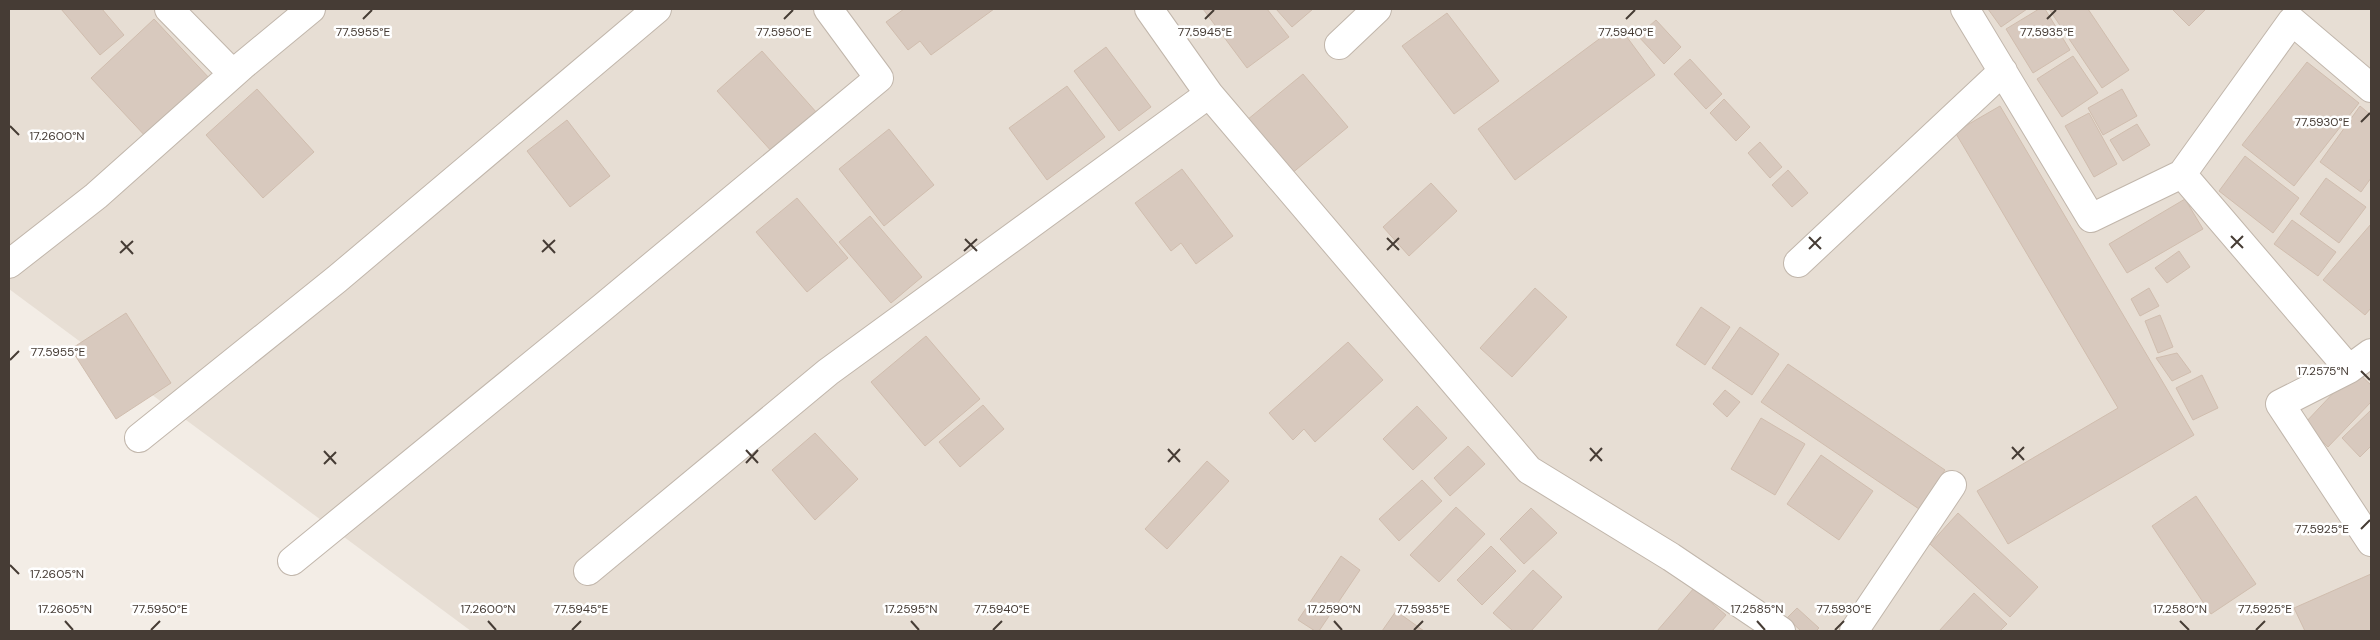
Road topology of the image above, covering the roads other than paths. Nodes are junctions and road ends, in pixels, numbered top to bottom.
1 (169, 9) edge
2 (311, 9) edge
3 (657, 9) edge
4 (828, 9) edge
5 (1149, 9) edge
6 (1377, 9) edge
7 (1964, 9) edge
8 (2296, 15) edge
9 (1339, 45) dead end
10 (2003, 71) junction
11 (233, 74) junction
12 (2371, 88) edge
13 (1209, 94) junction
14 (2182, 174) junction
15 (1798, 263) dead end
16 (9, 264) edge
17 (2371, 353) edge
18 (2349, 369) junction
19 (138, 438) dead end
20 (1952, 485) dead end
21 (2371, 542) edge
22 (292, 561) dead end
23 (588, 571) dead end
24 (1781, 631) edge
25 (1854, 631) edge

1 - 11 street
2 - 11 street
3 - 19 street
4 - 22 street
5 - 13 street
6 - 9 street
7 - 10 street
8 - 12 street
8 - 14 street
10 - 14 street
10 - 15 street
11 - 16 street
13 - 23 street
13 - 24 street
14 - 18 street
17 - 18 street
18 - 21 street
20 - 25 street

